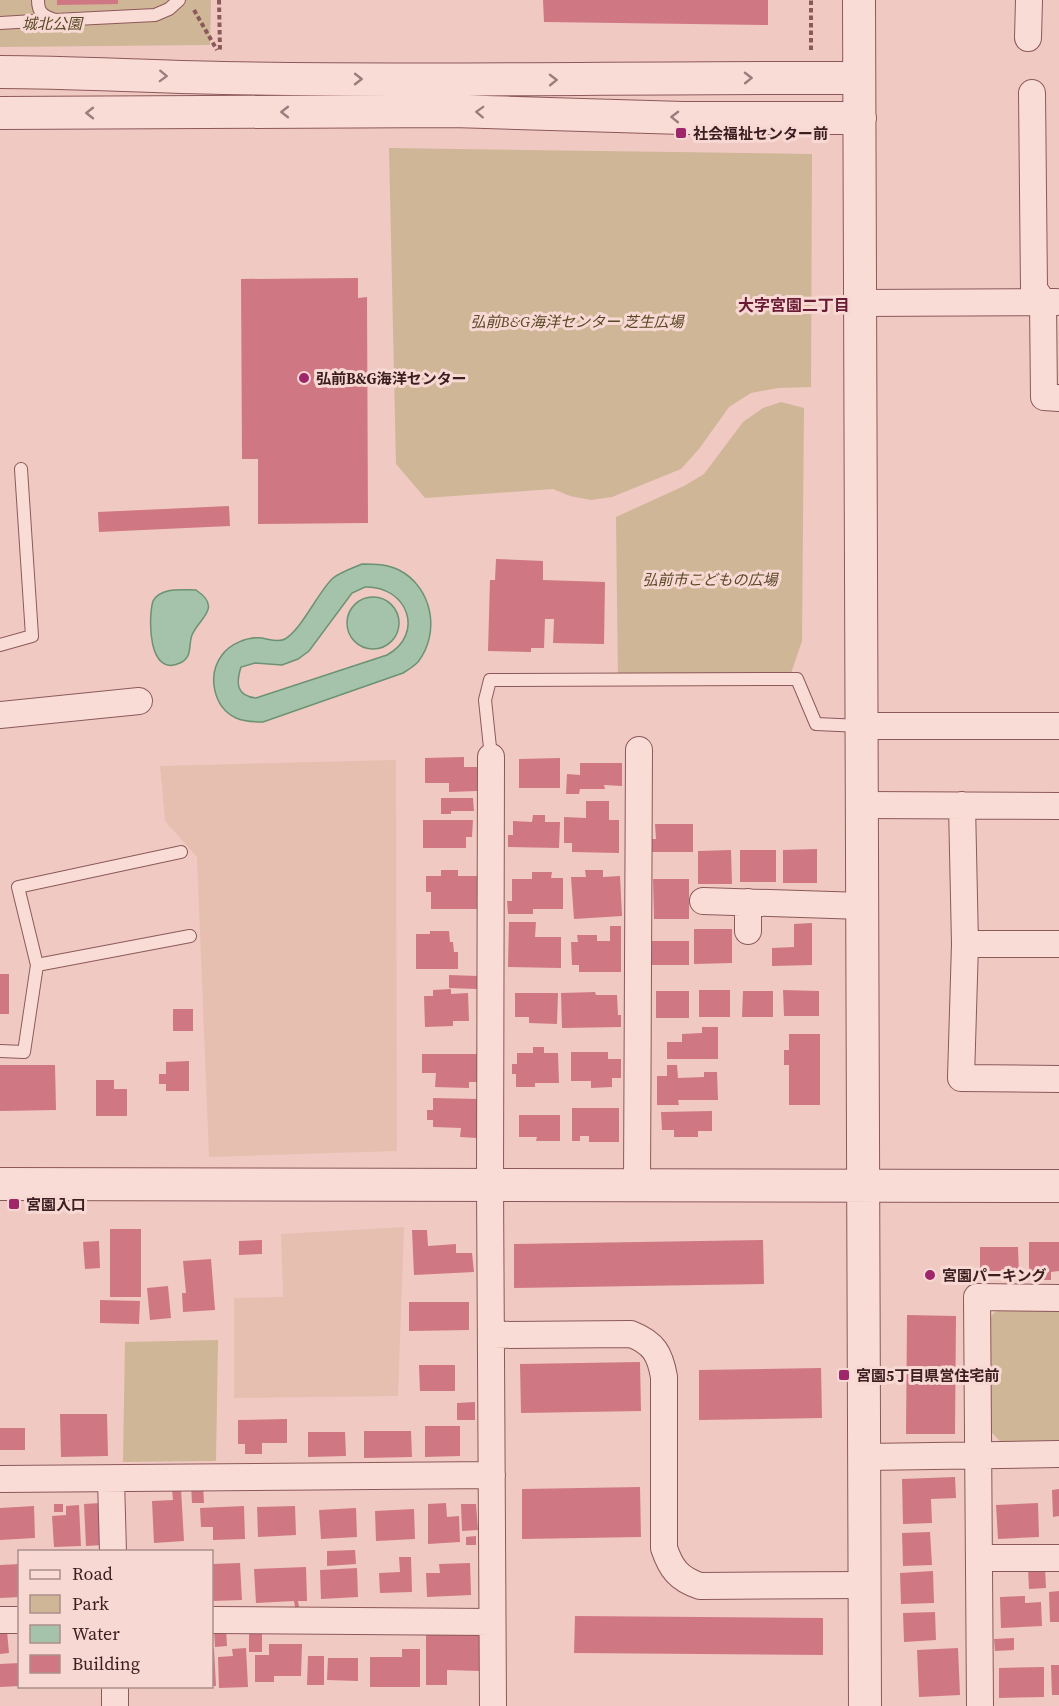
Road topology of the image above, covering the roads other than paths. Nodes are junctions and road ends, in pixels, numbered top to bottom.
1 (38, 0) edge
2 (179, 0) edge
3 (859, 0) edge
4 (1029, 0) edge
5 (55, 20) junction
6 (0, 23) edge
7 (1028, 38) dead end
8 (0, 72) edge
9 (859, 78) junction
10 (1032, 93) dead end
11 (0, 113) edge
12 (860, 118) junction
13 (1051, 302) edge
14 (860, 303) junction
15 (1059, 398) edge
16 (21, 469) dead end
17 (0, 645) edge
18 (139, 701) dead end
19 (0, 715) edge
20 (862, 726) junction
21 (1059, 726) edge
22 (639, 750) dead end
23 (491, 756) joint
24 (863, 805) junction
25 (962, 806) junction
26 (1059, 806) edge
27 (181, 852) dead end
28 (704, 901) dead end
29 (748, 902) junction
30 (863, 906) junction
31 (748, 931) dead end
32 (190, 936) dead end
33 (965, 944) junction
34 (1059, 944) edge
35 (37, 965) junction
36 (0, 1051) edge
37 (1059, 1079) edge
38 (0, 1184) edge
39 (490, 1185) junction
40 (637, 1185) junction
41 (865, 1186) junction
42 (1059, 1186) edge
43 (1059, 1298) edge
44 (491, 1335) junction
45 (978, 1454) junction
46 (1059, 1454) edge
47 (865, 1457) junction
48 (492, 1475) junction
49 (0, 1479) edge
50 (111, 1479) junction
51 (113, 1550) edge
52 (979, 1558) junction
53 (1059, 1558) edge
54 (865, 1585) junction
55 (0, 1620) edge
56 (18, 1620) edge
57 (213, 1620) edge
58 (492, 1622) junction
59 (115, 1688) edge
60 (115, 1706) edge
61 (493, 1706) edge
62 (865, 1706) edge
63 (980, 1706) edge

1 - 5 lane
2 - 5 lane
3 - 9 street
4 - 7 street
5 - 6 lane
8 -> 9 street
9 - 12 street
10 - 13 street
12 -> 11 street
12 - 14 street
13 - 14 street
13 - 15 street
14 - 20 street
16 - 17 lane
18 - 19 street
20 - 21 street
20 - 23 lane
20 - 24 street
22 - 40 street
23 - 39 street
24 - 25 street
24 - 30 street
25 - 26 street
25 - 33 street
27 - 35 lane
28 - 29 street
29 - 30 street
29 - 31 street
30 - 41 street
32 - 35 lane
33 - 34 street
33 - 37 street
35 - 36 lane
38 - 39 street
39 - 40 street
39 - 44 street
40 - 41 street
41 - 42 street
41 - 47 street
43 - 45 street
44 - 48 street
44 - 54 street
45 - 46 street
45 - 47 street
45 - 52 street
47 - 54 street
48 - 50 street
48 - 58 street
49 - 50 street
50 - 51 street
52 - 53 street
52 - 63 street
54 - 62 street
55 - 56 street
57 - 58 street
58 - 61 street
59 - 60 street

